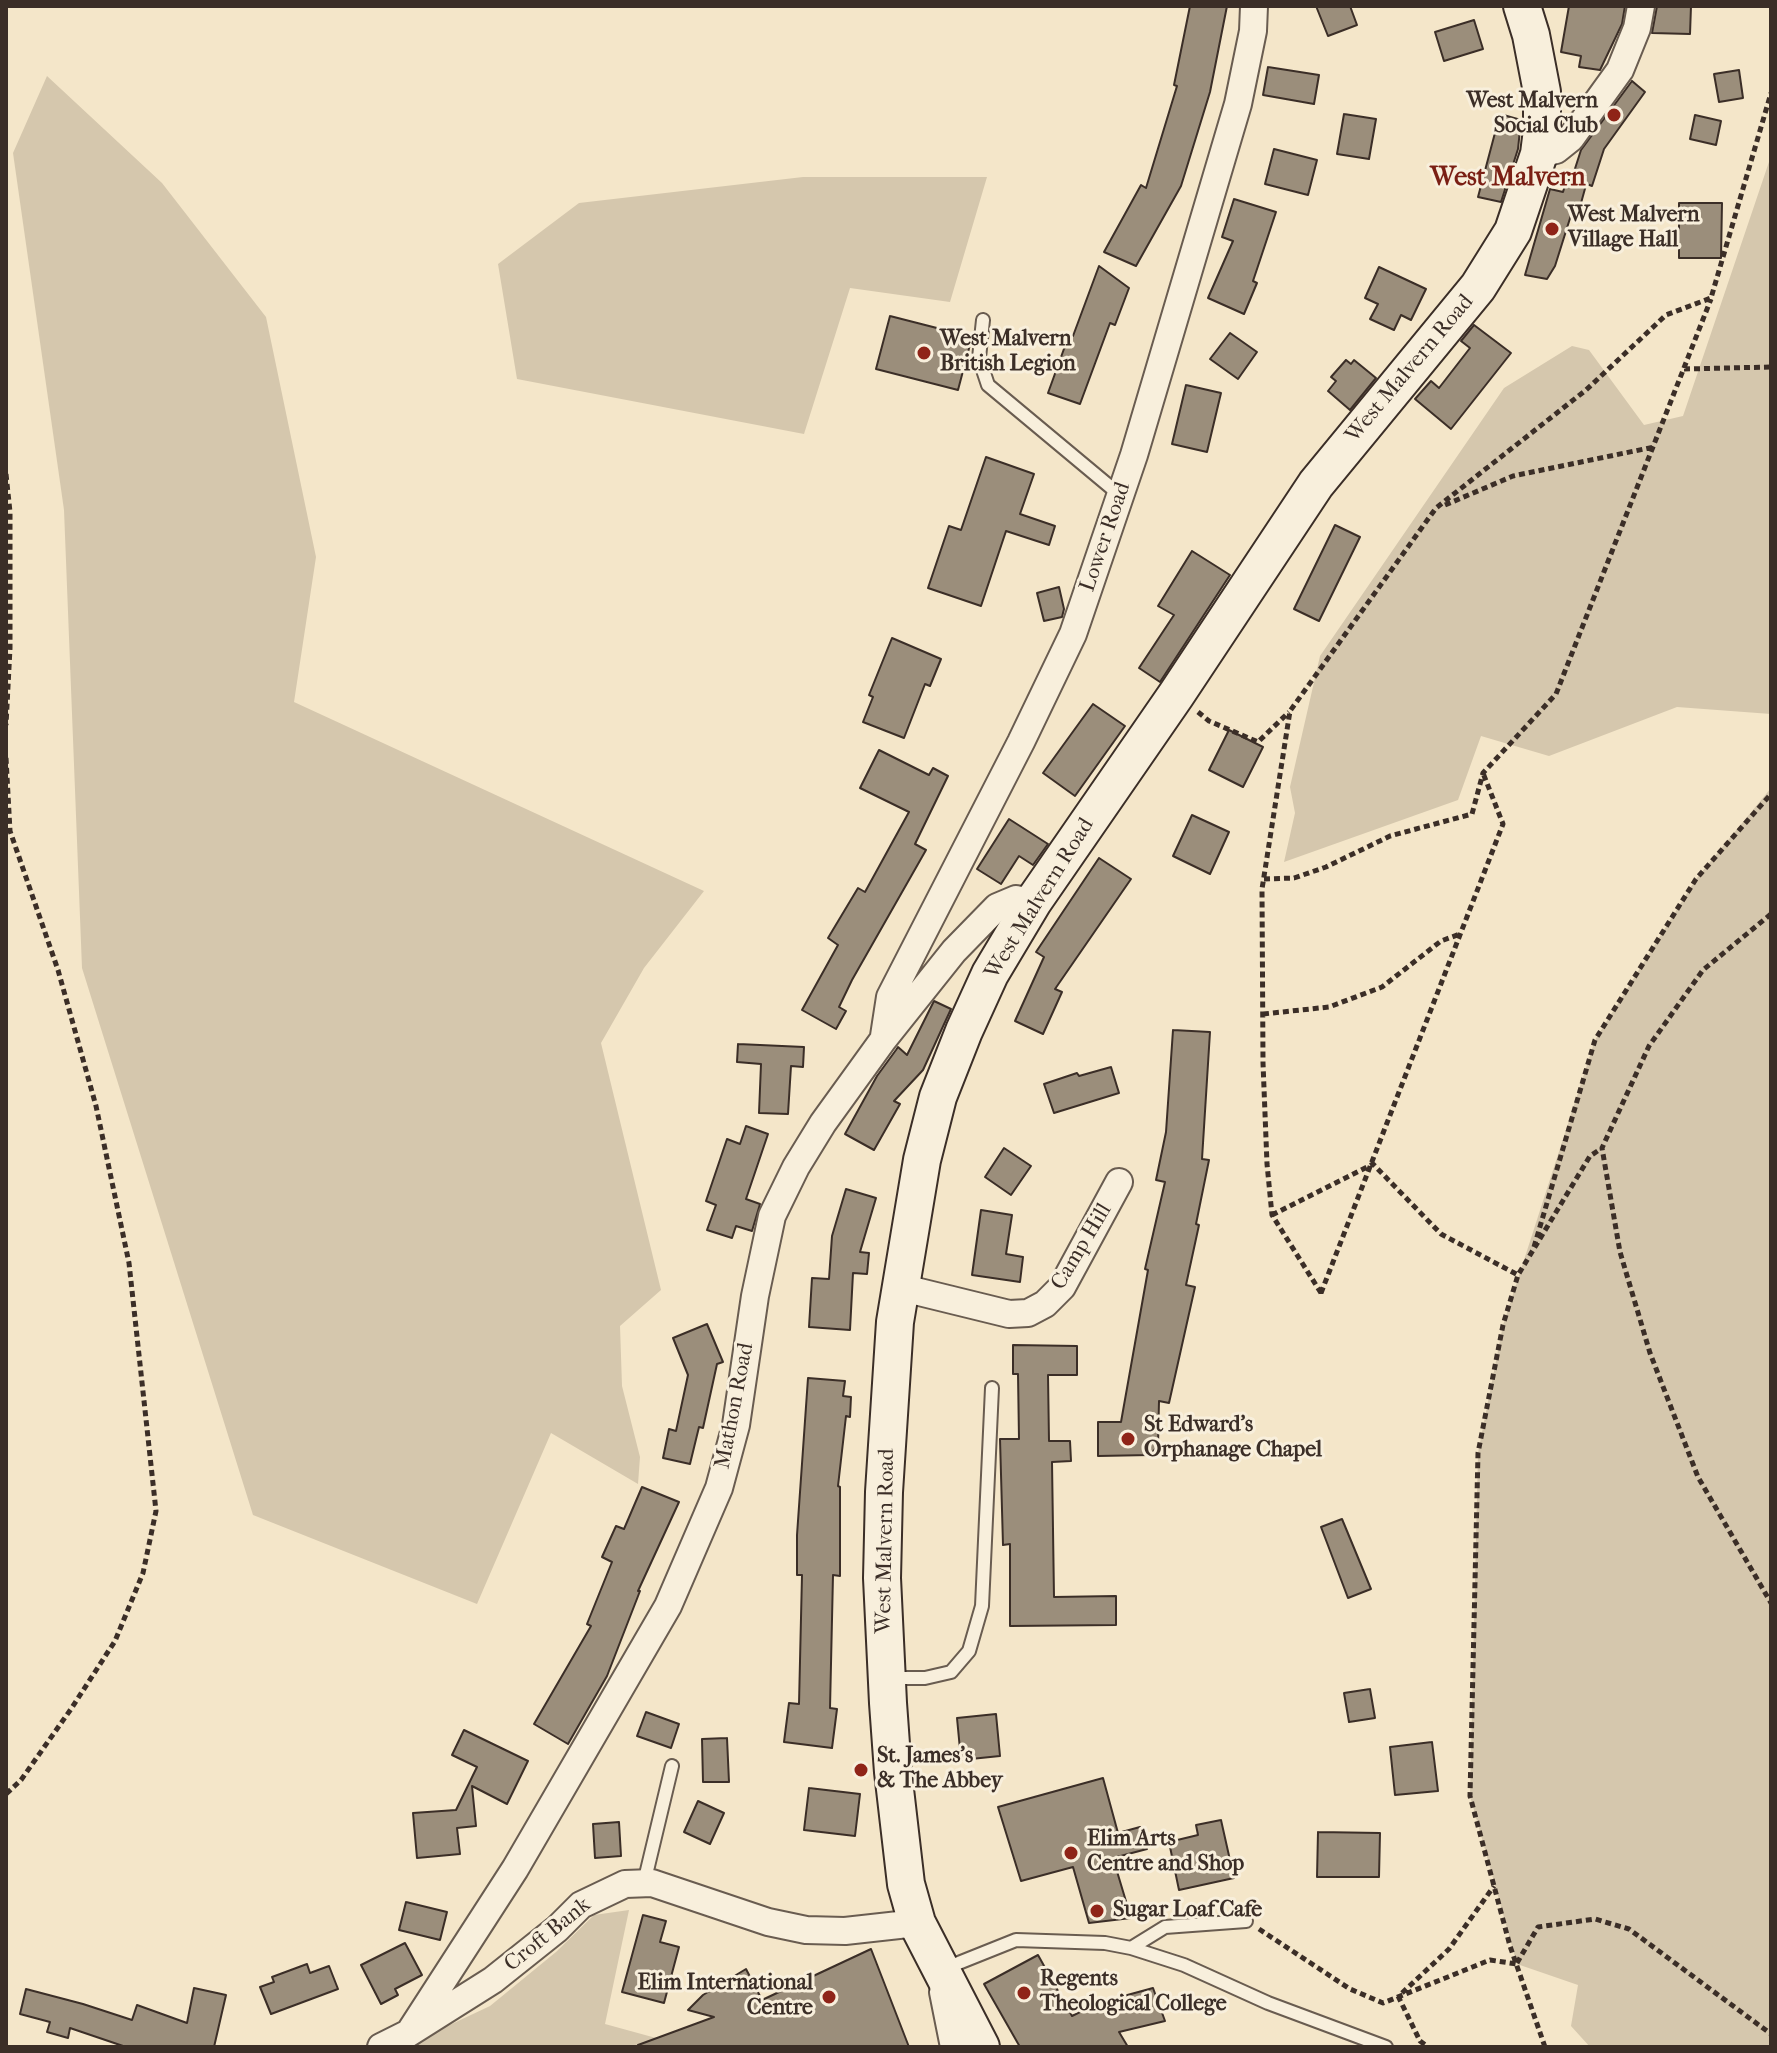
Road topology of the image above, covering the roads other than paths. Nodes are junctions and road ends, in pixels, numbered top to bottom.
1 (1254, 6) edge
2 (1522, 6) edge
3 (1641, 6) edge
4 (1539, 154) junction
5 (983, 320) dead end
6 (1120, 495) junction
7 (1033, 902) junction
8 (883, 1040) junction
9 (1119, 1182) dead end
10 (899, 1287) junction
11 (992, 1388) dead end
12 (887, 1678) junction
13 (672, 1766) dead end
14 (644, 1883) junction
15 (1246, 1921) road end
16 (917, 1923) junction
17 (1131, 1948) junction
18 (939, 1970) junction
19 (409, 2033) junction
20 (381, 2047) edge
21 (954, 2047) edge
22 (981, 2047) edge
23 (1386, 2047) edge

1 - 6 street, Lower Road
2 - 4 main road, West Malvern Road
3 - 4 street
4 - 7 main road, West Malvern Road
5 - 6 lane
6 - 8 street, Lower Road
7 - 8 street, Mathon Road
7 - 10 main road, West Malvern Road
8 - 19 street, Mathon Road
9 - 10 street, Camp Hill
10 - 12 main road, West Malvern Road
11 - 12 lane
12 - 16 main road, West Malvern Road
13 - 14 lane
14 - 16 street, Croft Bank
14 - 19 street, Croft Bank
15 - 17 lane
16 - 18 main road, West Malvern Road
17 - 18 lane
17 - 23 lane
18 - 21 street
18 - 22 main road, West Malvern Road
19 - 20 street, Croft Bank

